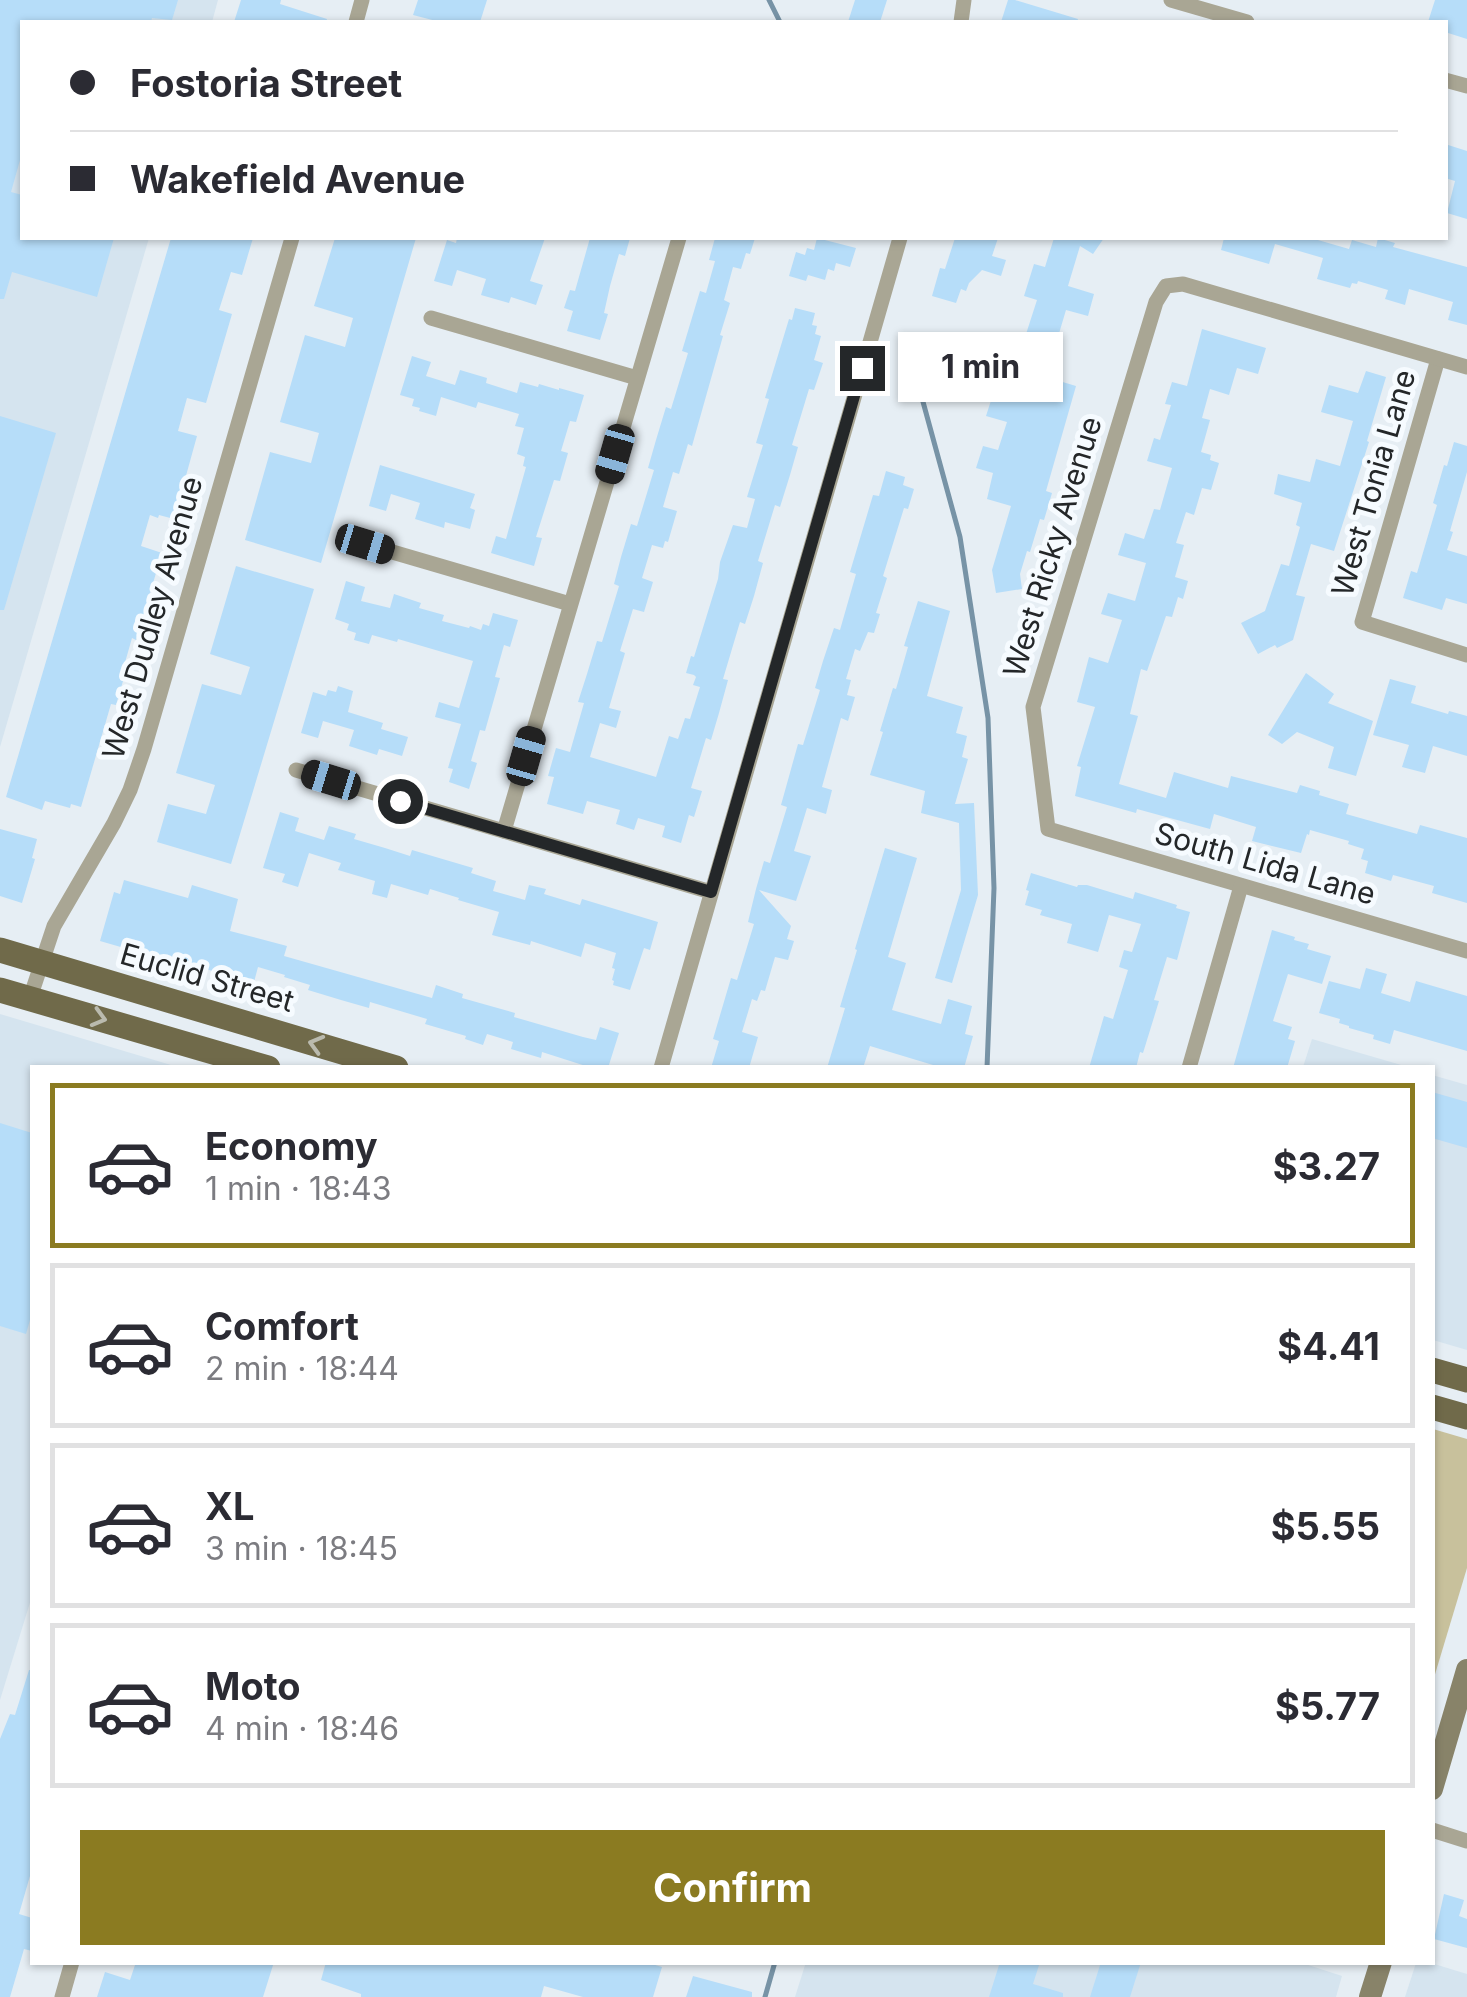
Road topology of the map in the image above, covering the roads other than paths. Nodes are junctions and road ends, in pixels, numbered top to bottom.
1 (1171, 0) edge
2 (1224, 8) edge
3 (291, 240) edge
4 (678, 240) edge
5 (899, 240) edge
6 (431, 318) dead end
7 (1438, 358) junction
8 (1467, 367) edge
9 (637, 378) junction
10 (365, 544) dead end
11 (570, 604) junction
12 (1467, 654) edge
13 (296, 770) dead end
14 (1048, 829) joint
15 (504, 831) junction
16 (1241, 886) junction
17 (711, 892) junction
18 (0, 950) edge
19 (1467, 952) edge
20 (41, 962) junction
21 (0, 990) edge
22 (30, 998) junction
23 (367, 1063) edge
24 (258, 1065) edge
25 (661, 1065) edge
26 (1190, 1065) edge
27 (1435, 1371) edge
28 (1467, 1380) edge
29 (1435, 1408) edge
30 (1467, 1417) edge
31 (1467, 1670) edge
32 (1435, 1779) edge
33 (1435, 1831) edge
34 (1467, 1840) edge
35 (71, 1965) edge
36 (1380, 1965) edge
37 (62, 1997) edge
38 (1370, 1997) edge

1 - 2 street
3 - 20 street, West Dudley Avenue
4 - 9 street
5 - 17 street
6 - 9 street
7 - 8 street
7 - 12 street, West Tonia Lane
7 - 14 street, West Ricky Avenue
9 - 11 street
10 - 11 street
11 - 15 street
13 - 15 street
14 - 16 street, South Lida Lane
15 - 17 street
16 - 19 street, South Lida Lane
16 - 26 street
17 - 25 street
18 - 20 main road, Euclid Street
20 - 22 street, West Dudley Avenue
23 -> 20 main road, Euclid Street
21 - 22 main road
22 -> 24 main road
27 - 28 main road
29 - 30 main road
31 - 32 main road
33 - 34 street
35 - 37 street
36 - 38 main road

